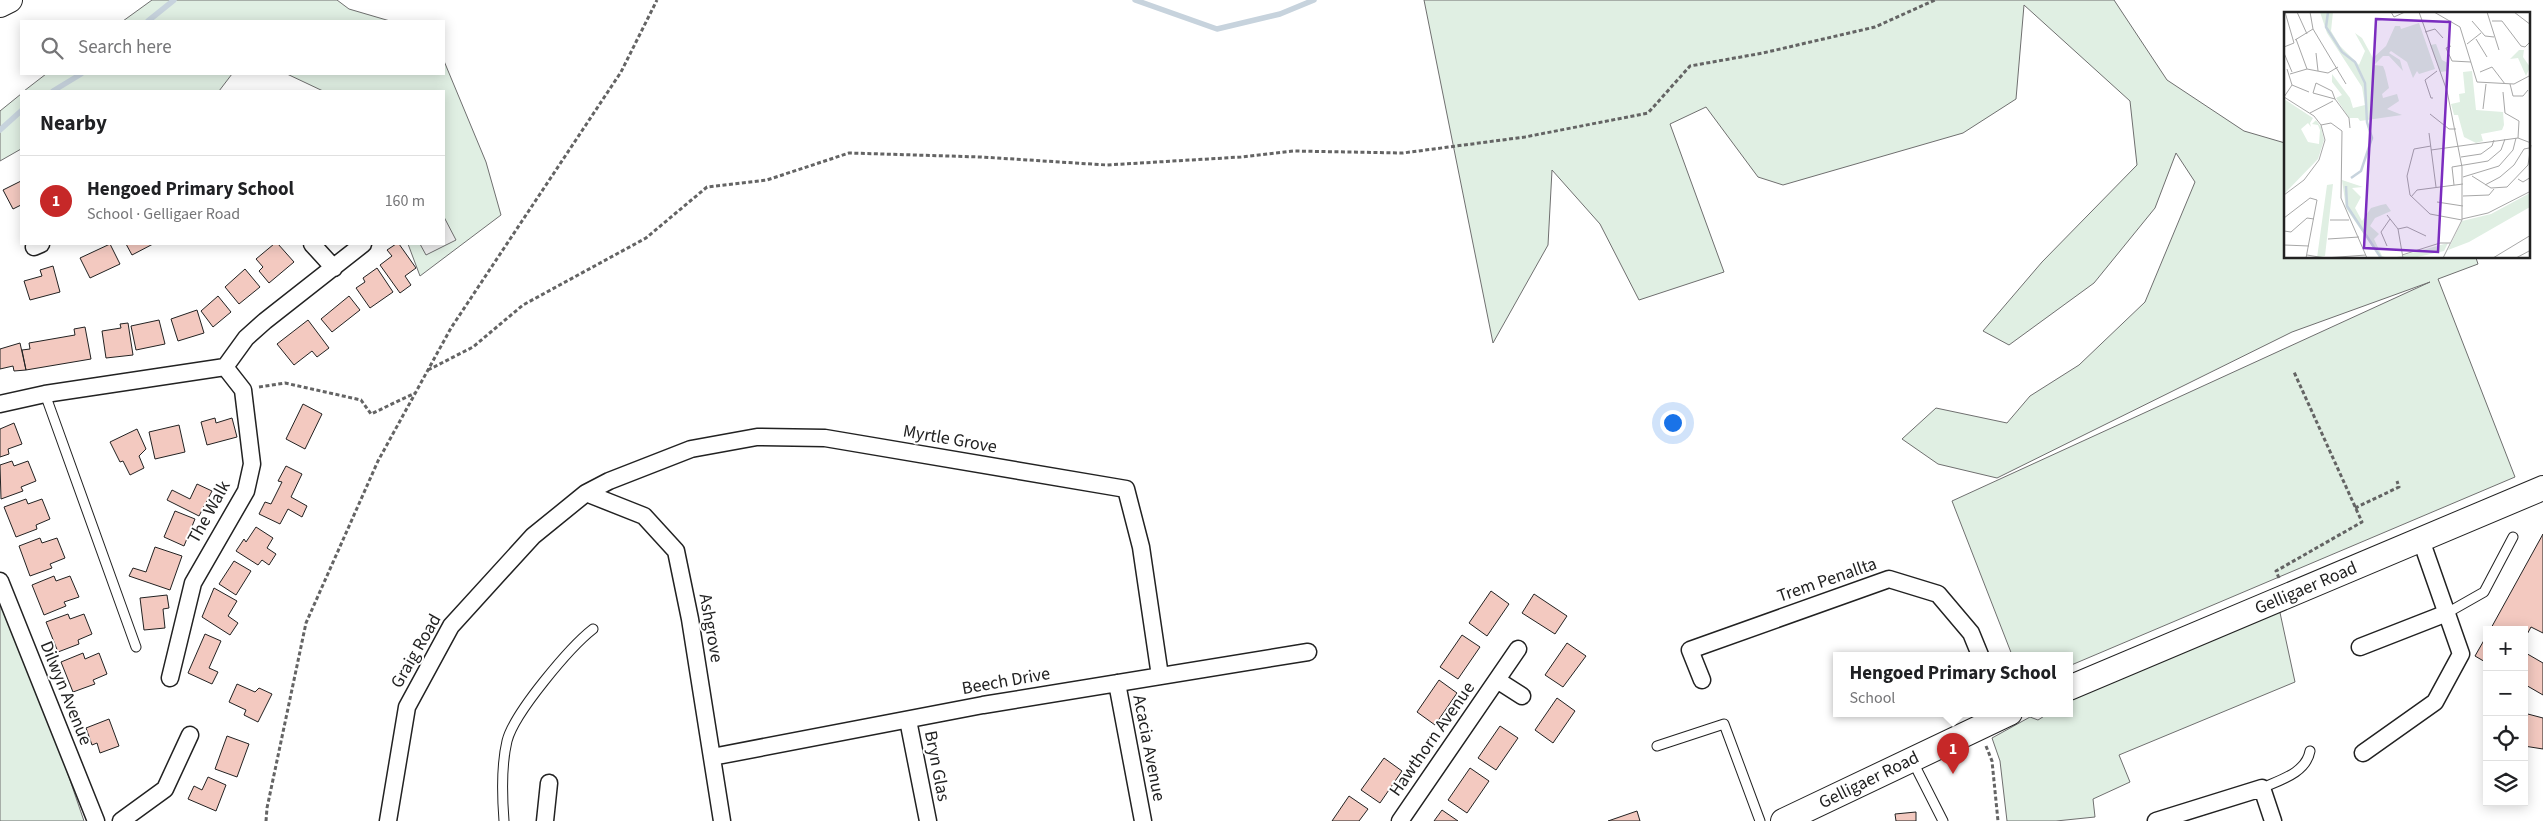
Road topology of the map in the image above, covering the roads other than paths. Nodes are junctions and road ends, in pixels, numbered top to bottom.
1 (10, 0) edge
2 (0, 5) edge
3 (313, 245) edge
4 (362, 245) edge
5 (334, 268) junction
6 (225, 367) junction
7 (44, 394) junction
8 (0, 404) edge
9 (2543, 488) edge
10 (586, 493) junction
11 (2513, 537) dead end
12 (2421, 540) junction
13 (0, 580) edge
14 (2447, 613) junction
15 (593, 629) dead end
16 (136, 647) dead end
17 (2360, 647) dead end
18 (1518, 649) dead end
19 (1308, 652) dead end
20 (1979, 652) edge
21 (1160, 676) junction
22 (170, 678) dead end
23 (1497, 680) junction
24 (1702, 680) dead end
25 (1117, 683) junction
26 (2073, 686) edge
27 (1522, 696) dead end
28 (1999, 717) edge
29 (908, 720) junction
30 (190, 734) dead end
31 (1657, 746) dead end
32 (2310, 751) dead end
33 (2363, 752) dead end
34 (712, 757) junction
35 (1912, 759) junction
36 (548, 783) dead end
37 (2262, 788) junction
38 (96, 821) edge
39 (121, 821) edge
40 (388, 821) edge
41 (504, 821) edge
42 (545, 821) edge
43 (722, 821) edge
44 (928, 821) edge
45 (1143, 821) edge
46 (1400, 821) edge
47 (1760, 821) edge
48 (1783, 821) edge
49 (1943, 821) edge
50 (2156, 821) edge
51 (2274, 821) edge

1 - 2 street
3 - 5 street
4 - 5 street
5 - 6 street
6 - 7 street
6 - 22 street, The Walk
7 - 8 street
7 - 16 lane
9 - 12 street, Gelligaer Road
10 - 21 street, Myrtle Grove
10 - 34 street, Ashgrove
10 - 40 street, Graig Road
11 - 14 lane
12 - 14 street
12 - 26 street, Gelligaer Road
13 - 38 street, Dilwyn Avenue
14 - 17 street
14 - 33 street
15 - 41 lane
18 - 23 street, Hawthorn Avenue
19 - 21 street, Beech Drive
20 - 24 street, Trem Penallta
21 - 25 street, Beech Drive
23 - 27 street, Hawthorn Avenue
23 - 46 street, Hawthorn Avenue
25 - 29 street, Beech Drive
25 - 45 street, Acacia Avenue
28 - 35 street, Gelligaer Road
29 - 34 street, Beech Drive
29 - 44 street, Bryn Glas
30 - 39 street
31 - 47 lane
32 - 37 lane
34 - 43 street, Ashgrove
35 - 48 street, Gelligaer Road
35 - 49 lane
36 - 42 street
37 - 50 street
37 - 51 street

